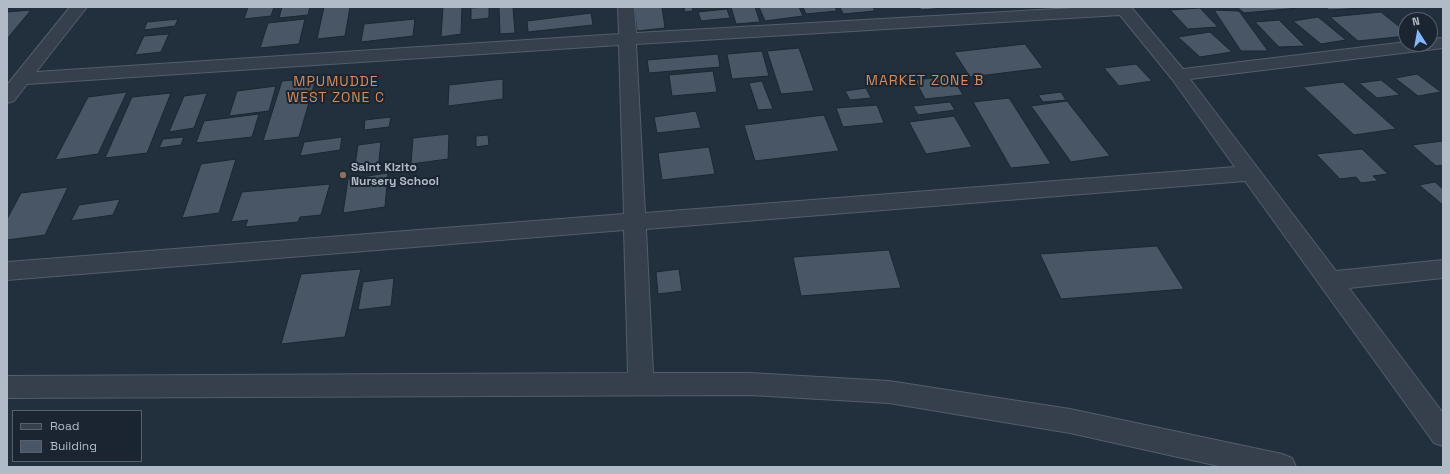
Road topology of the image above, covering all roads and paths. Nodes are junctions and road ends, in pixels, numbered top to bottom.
1 (80, 7) edge
2 (626, 7) edge
3 (1124, 9) edge
4 (627, 39) junction
5 (1443, 43) edge
6 (1178, 75) junction
7 (22, 79) junction
8 (7, 97) edge
9 (1250, 173) junction
10 (634, 221) junction
11 (1443, 269) edge
12 (7, 271) edge
13 (1330, 281) junction
14 (641, 385) junction
15 (7, 387) edge
16 (1443, 434) edge
17 (1282, 467) edge

1 - 7 street
2 - 4 street
3 - 4 street
3 - 6 street
4 - 7 street
4 - 10 street
5 - 6 street
6 - 9 street
7 - 8 street
9 - 10 street
9 - 13 street
10 - 12 street
10 - 14 street
11 - 13 street
13 - 16 street
14 - 15 street
14 - 17 street

